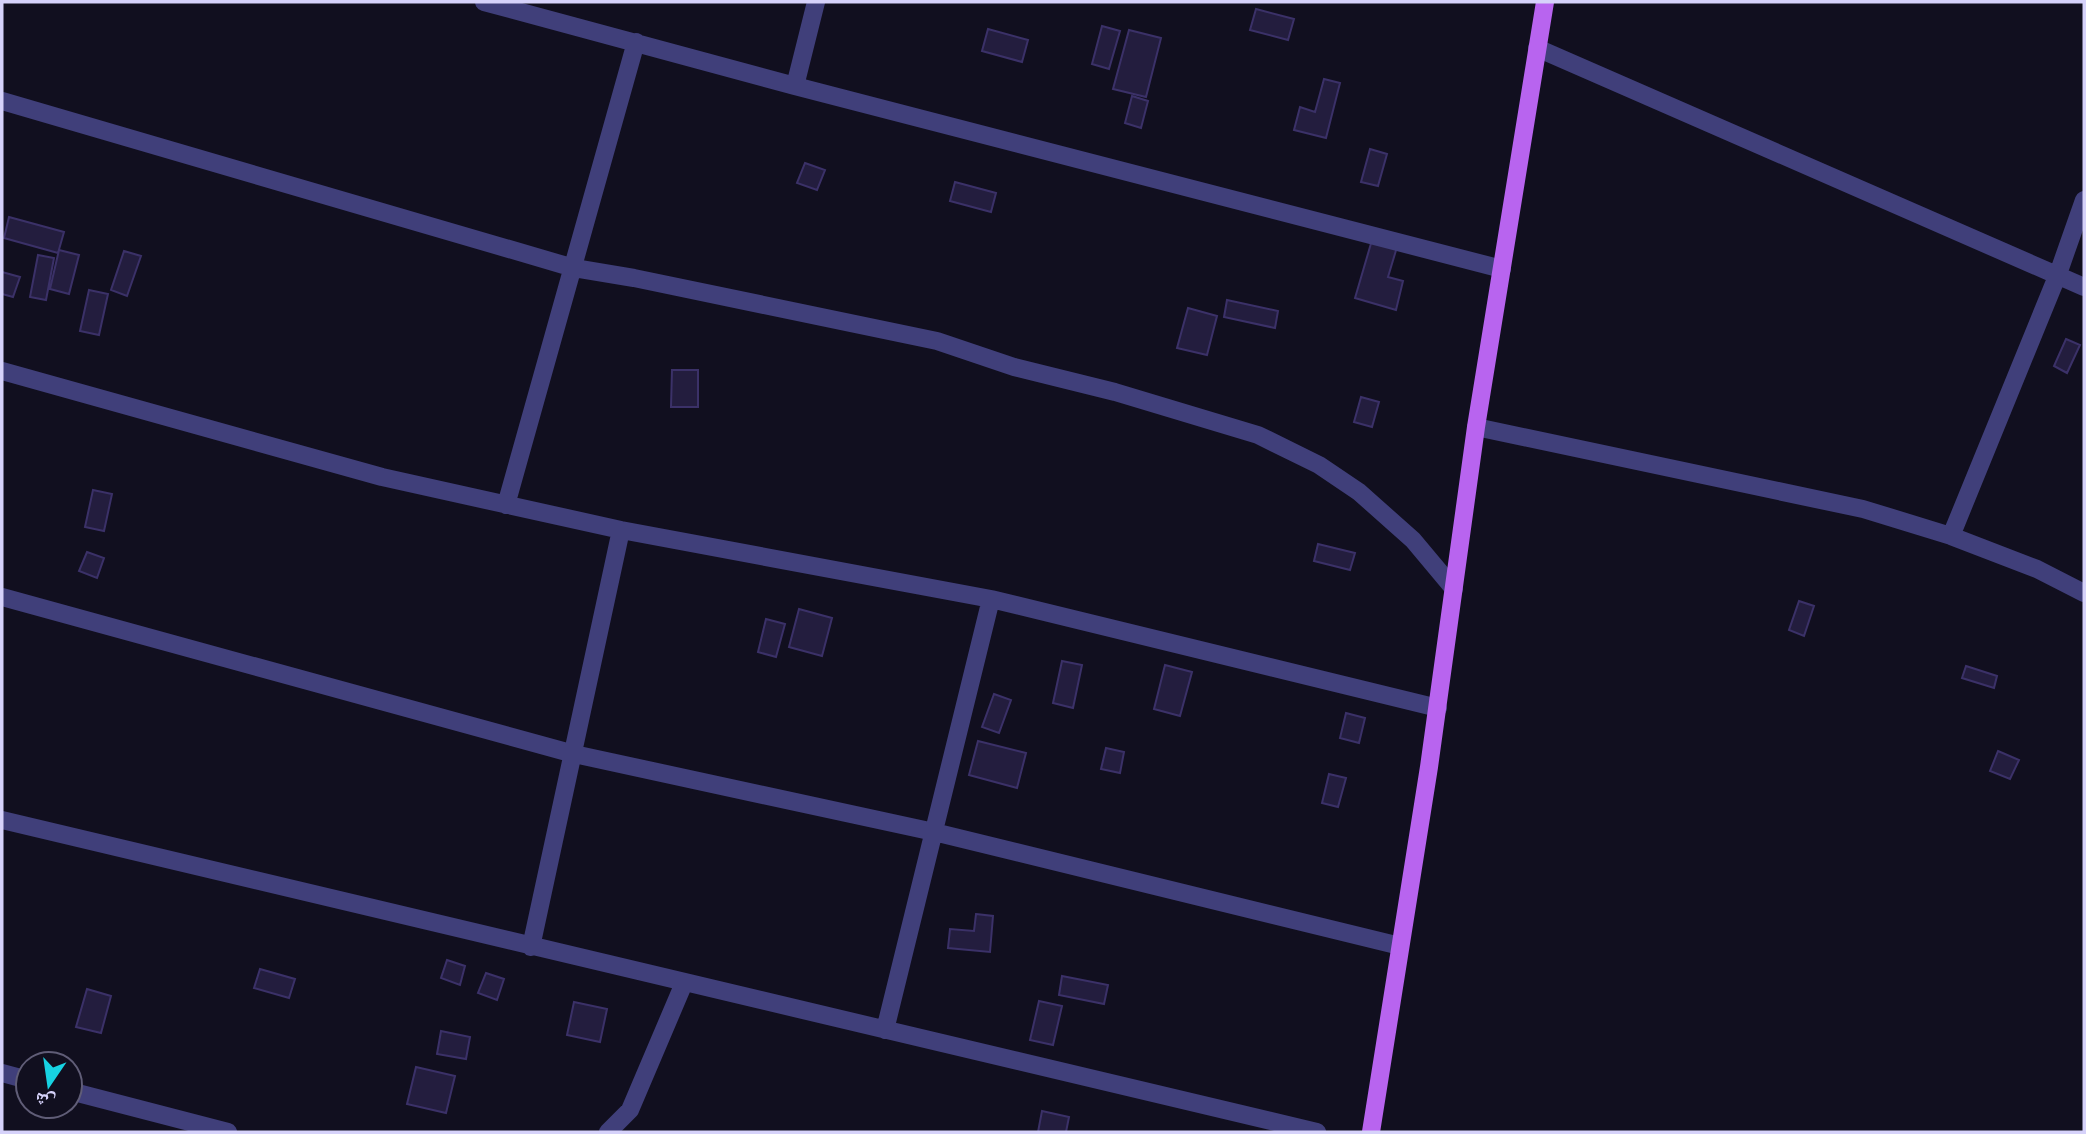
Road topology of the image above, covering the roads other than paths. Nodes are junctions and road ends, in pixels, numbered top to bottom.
1 (484, 2) edge
2 (816, 2) edge
3 (1545, 2) edge
4 (636, 42) junction
5 (1538, 48) junction
6 (795, 86) junction
7 (2, 101) edge
8 (2084, 200) edge
9 (574, 268) junction
10 (1502, 268) junction
11 (2058, 274) junction
12 (2084, 287) edge
13 (2, 371) edge
14 (1476, 427) junction
15 (506, 505) junction
16 (621, 530) junction
17 (1951, 536) junction
18 (1454, 589) junction
19 (2084, 593) edge
20 (2, 597) edge
21 (991, 599) junction
22 (1438, 708) junction
23 (574, 754) junction
24 (2, 820) edge
25 (934, 832) junction
26 (1400, 946) junction
27 (531, 947) junction
28 (684, 983) junction
29 (886, 1031) junction
30 (84, 1095) edge
31 (228, 1132) edge
32 (608, 1132) edge
33 (1317, 1132) edge
34 (1371, 1132) edge

1 - 4 street
2 - 6 street
3 - 5 main road
4 - 6 street
4 - 9 street
5 - 10 main road
5 - 11 street
6 - 10 street
7 - 9 street
8 - 11 street
9 - 15 street
9 - 18 street
10 - 14 main road
11 - 12 street
11 - 17 street
13 - 15 street
14 - 17 street
14 - 18 main road
15 - 16 street
16 - 21 street
16 - 23 street
17 - 19 street
18 - 22 main road
20 - 23 street
21 - 22 street
21 - 25 street
22 - 26 main road
23 - 25 street
23 - 27 street
24 - 27 street
25 - 26 street
25 - 29 street
26 - 34 main road
27 - 28 street
28 - 29 street
28 - 32 street
29 - 33 street
30 - 31 street

